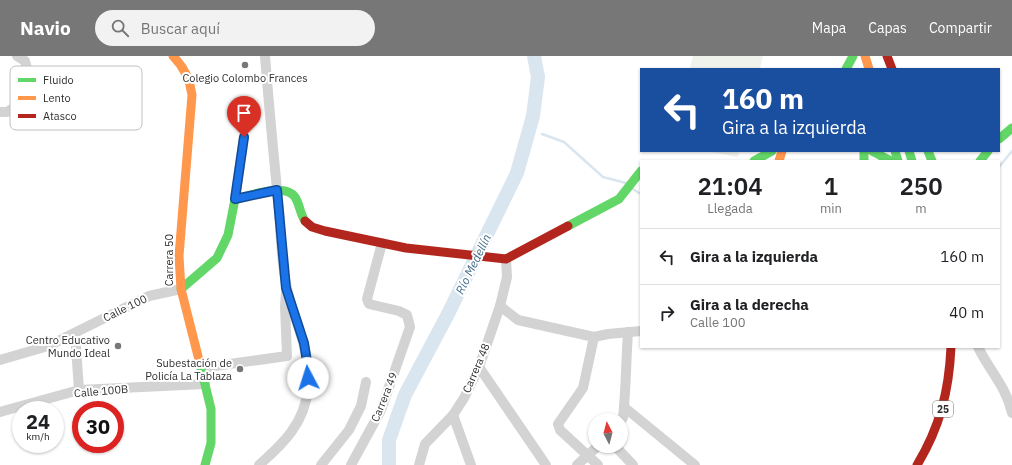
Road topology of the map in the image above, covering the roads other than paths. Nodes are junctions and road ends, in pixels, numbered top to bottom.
1 (17, 56) edge
2 (173, 56) edge
3 (265, 56) edge
4 (853, 56) edge
5 (865, 56) edge
6 (880, 56) edge
7 (887, 56) edge
8 (26, 66) edge
9 (847, 68) edge
10 (869, 68) edge
11 (884, 68) edge
12 (892, 68) edge
13 (10, 110) edge
14 (0, 112) edge
15 (1012, 128) edge
16 (244, 137) dead end
17 (1000, 138) edge
18 (770, 152) edge
19 (874, 152) edge
20 (987, 152) edge
21 (756, 160) edge
22 (890, 160) edge
23 (981, 160) edge
24 (638, 174) edge
25 (277, 190) junction
26 (235, 199) junction
27 (382, 243) junction
28 (506, 259) junction
29 (286, 288) junction
30 (181, 289) junction
31 (500, 306) junction
32 (640, 331) edge
33 (628, 332) junction
34 (75, 333) junction
35 (594, 337) junction
36 (951, 348) edge
37 (979, 348) edge
38 (0, 360) edge
39 (479, 367) junction
40 (201, 368) junction
41 (366, 382) dead end
42 (205, 384) junction
43 (79, 390) junction
44 (624, 407) junction
45 (0, 412) edge
46 (623, 413) edge
47 (1012, 413) edge
48 (453, 415) junction
49 (349, 430) junction
50 (367, 436) junction
51 (591, 453) edge
52 (622, 453) edge
53 (588, 456) junction
54 (205, 465) edge
55 (259, 465) edge
56 (321, 465) edge
57 (351, 465) edge
58 (419, 465) edge
59 (471, 465) edge
60 (546, 465) edge
61 (577, 465) edge
62 (598, 465) edge
63 (632, 465) edge
64 (695, 465) edge
65 (917, 465) edge

1 - 8 street
2 - 30 main road, Carrera 50
3 - 25 street
4 - 9 main road
5 - 10 main road
6 - 11 main road
7 - 12 main road
13 - 14 street
15 - 17 main road
16 - 26 street, Calle 100
18 - 21 main road
19 - 22 main road
20 - 23 main road
24 - 28 main road
25 - 26 main road
25 - 27 main road
25 - 29 street
26 - 30 main road, Calle 100
27 - 28 main road
27 - 50 street, Carrera 49
28 - 31 street, Carrera 48
29 - 40 street
29 - 55 street
30 - 34 street, Calle 100
30 - 40 main road, Carrera 50
31 - 35 street
31 - 39 street, Carrera 48
32 - 33 street
33 - 35 street
33 - 44 street
34 - 38 street, Calle 100
34 - 43 street
35 - 53 street
36 - 65 main road, 25
37 - 47 street
39 - 48 street, Carrera 48
39 - 60 street
40 - 42 main road, Carrera 50
41 - 49 street, Carrera 49
42 - 43 street, Calle 100B
42 - 54 main road, Carrera 50
43 - 45 street, Calle 100B
44 - 46 street
44 - 64 street
48 - 58 street, Carrera 48
48 - 59 street
49 - 50 street
49 - 56 street, Carrera 49
50 - 57 street, Carrera 49
51 - 53 street
52 - 63 street
53 - 61 street
53 - 62 street

